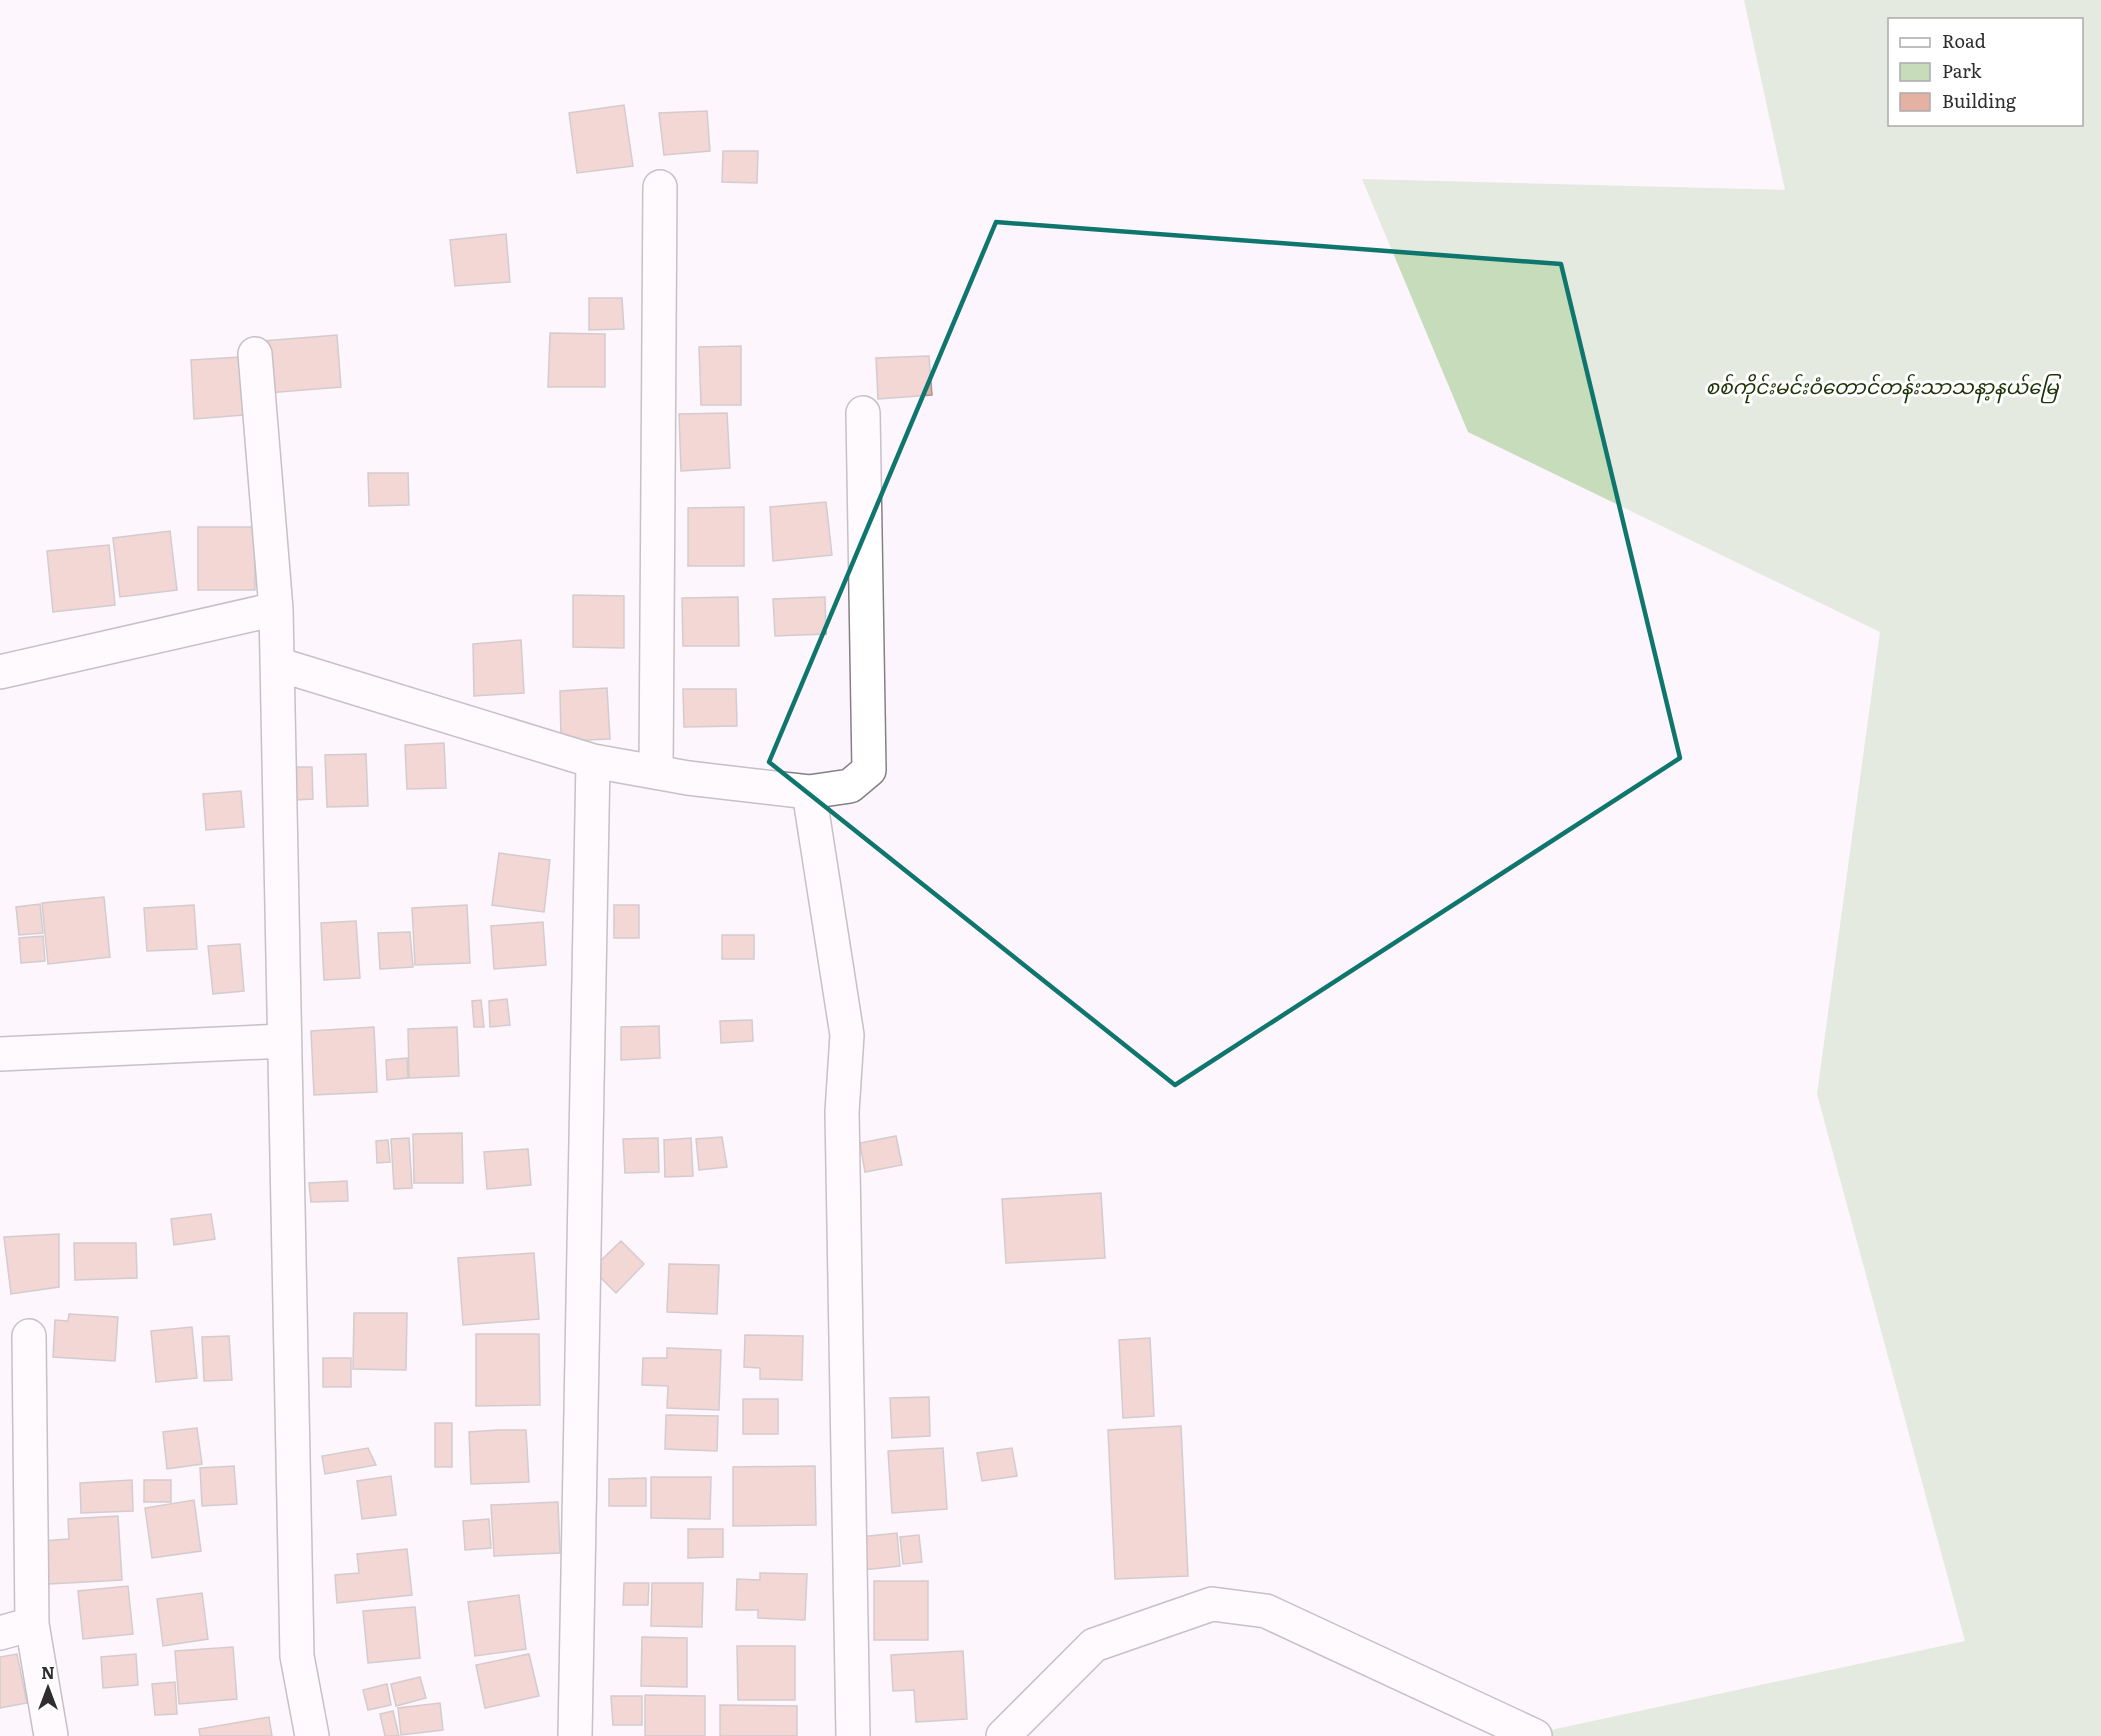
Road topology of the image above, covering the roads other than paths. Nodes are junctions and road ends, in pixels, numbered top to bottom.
1 (660, 187) dead end
2 (255, 354) dead end
3 (863, 412) dead end
4 (276, 609) junction
5 (277, 663) junction
6 (0, 672) edge
7 (594, 761) junction
8 (656, 772) junction
9 (809, 792) junction
10 (284, 1041) junction
11 (0, 1054) edge
12 (28, 1336) dead end
13 (32, 1624) junction
14 (0, 1634) edge
15 (51, 1736) edge
16 (312, 1736) edge
17 (575, 1736) edge
18 (854, 1736) edge
19 (1003, 1736) edge
20 (1535, 1736) edge

1 - 8 street
2 - 4 street
3 - 9 street
4 - 5 street
4 - 6 street
5 - 7 street
5 - 10 street
7 - 8 street
7 - 17 street
8 - 9 street
9 - 18 street
10 - 11 street
10 - 16 street
12 - 13 street
13 - 14 street
13 - 15 street
19 - 20 street

